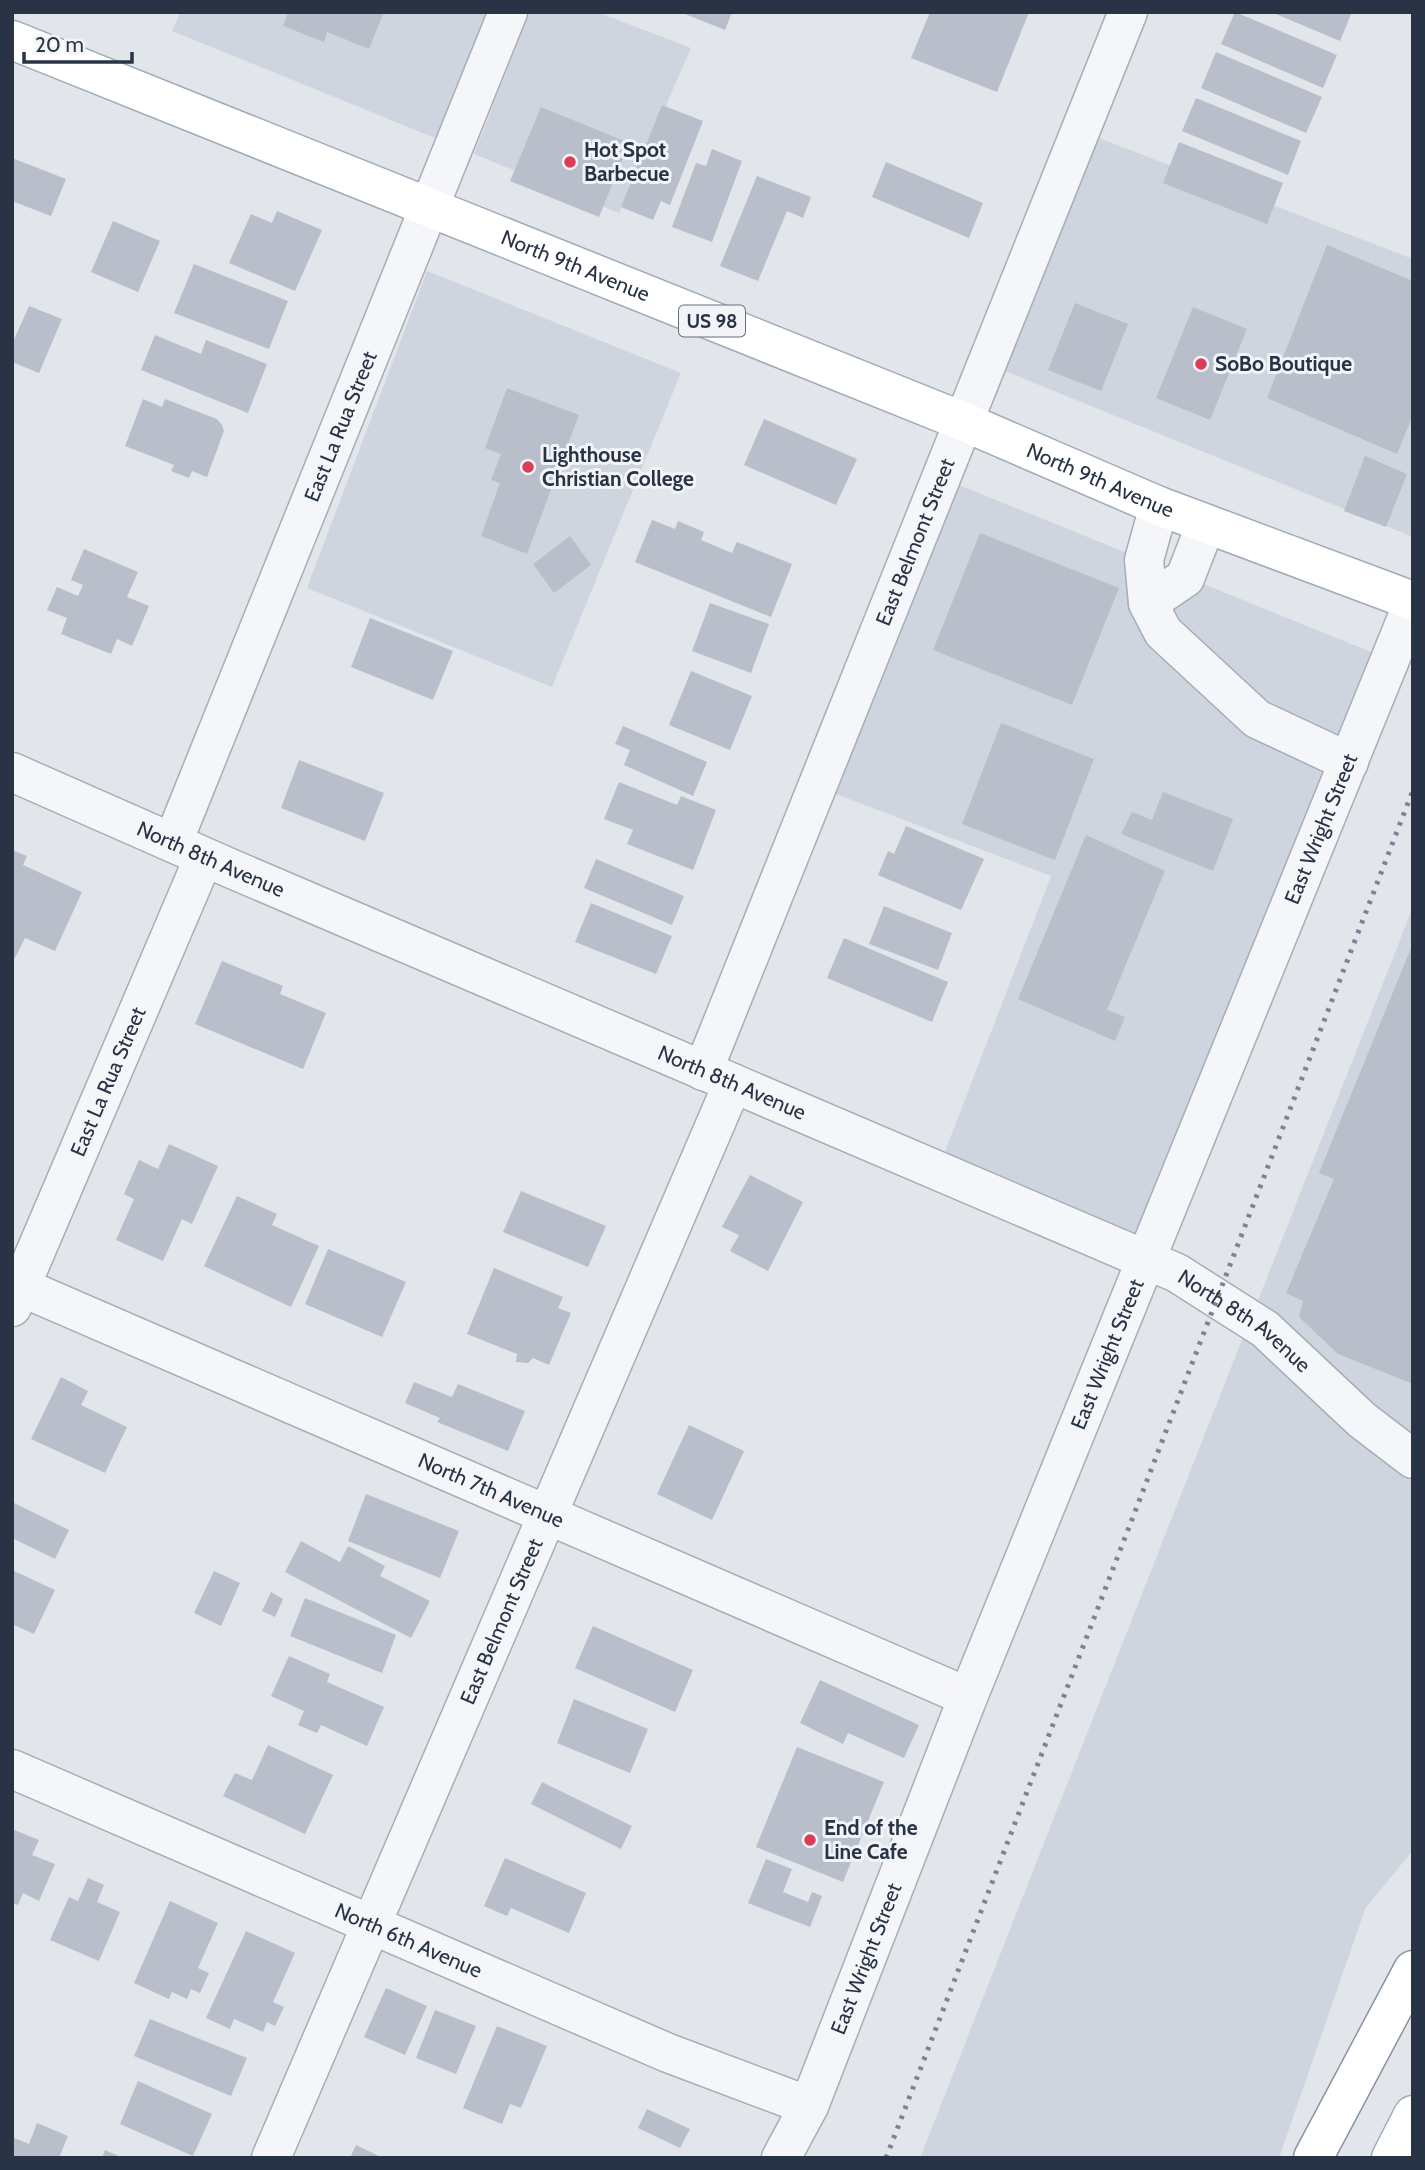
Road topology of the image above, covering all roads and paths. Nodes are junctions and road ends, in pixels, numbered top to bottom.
1 (508, 12) edge
2 (1128, 12) edge
3 (12, 40) edge
4 (429, 208) junction
5 (962, 421) junction
6 (1159, 506) junction
7 (1206, 524) junction
8 (1413, 602) edge
9 (1148, 603) junction
10 (1349, 762) junction
11 (12, 772) edge
12 (188, 850) junction
13 (718, 1077) junction
14 (1147, 1260) junction
15 (15, 1292) edge
16 (1413, 1459) edge
17 (547, 1515) junction
18 (968, 1696) junction
19 (12, 1769) edge
20 (372, 1924) junction
21 (1413, 1970) edge
22 (808, 2106) junction
23 (1413, 2115) edge
24 (271, 2158) edge
25 (781, 2158) edge
26 (805, 2158) edge
27 (1313, 2158) edge
28 (1391, 2158) edge

1 - 4 street, East La Rua Street
2 - 5 street, East Belmont Street
3 - 4 main road, North 9th Avenue / US 98
4 - 5 main road, North 9th Avenue / US 98
4 - 12 street, East La Rua Street
5 - 6 main road, North 9th Avenue / US 98
5 - 13 street, East Belmont Street
6 - 7 main road, North 9th Avenue / US 98
6 - 9 street
7 - 8 main road, North 9th Avenue / US 98
7 - 9 street
8 - 10 street, East Wright Street
9 - 10 street
10 - 14 street, East Wright Street
11 - 12 street, North 8th Avenue
12 - 13 street, North 8th Avenue
12 - 15 street, East La Rua Street
13 - 14 street, North 8th Avenue
13 - 17 street, East Belmont Street
14 - 16 street, North 8th Avenue
14 - 18 street, East Wright Street
15 - 17 street, North 7th Avenue
17 - 18 street, North 7th Avenue
17 - 20 street, East Belmont Street
18 - 22 street, East Wright Street
19 - 20 street, North 6th Avenue
20 - 22 street, North 6th Avenue
20 - 24 street, East Belmont Street
21 - 27 main road
22 - 25 street, East Wright Street
22 - 26 street, East Wright Street
23 - 28 main road

